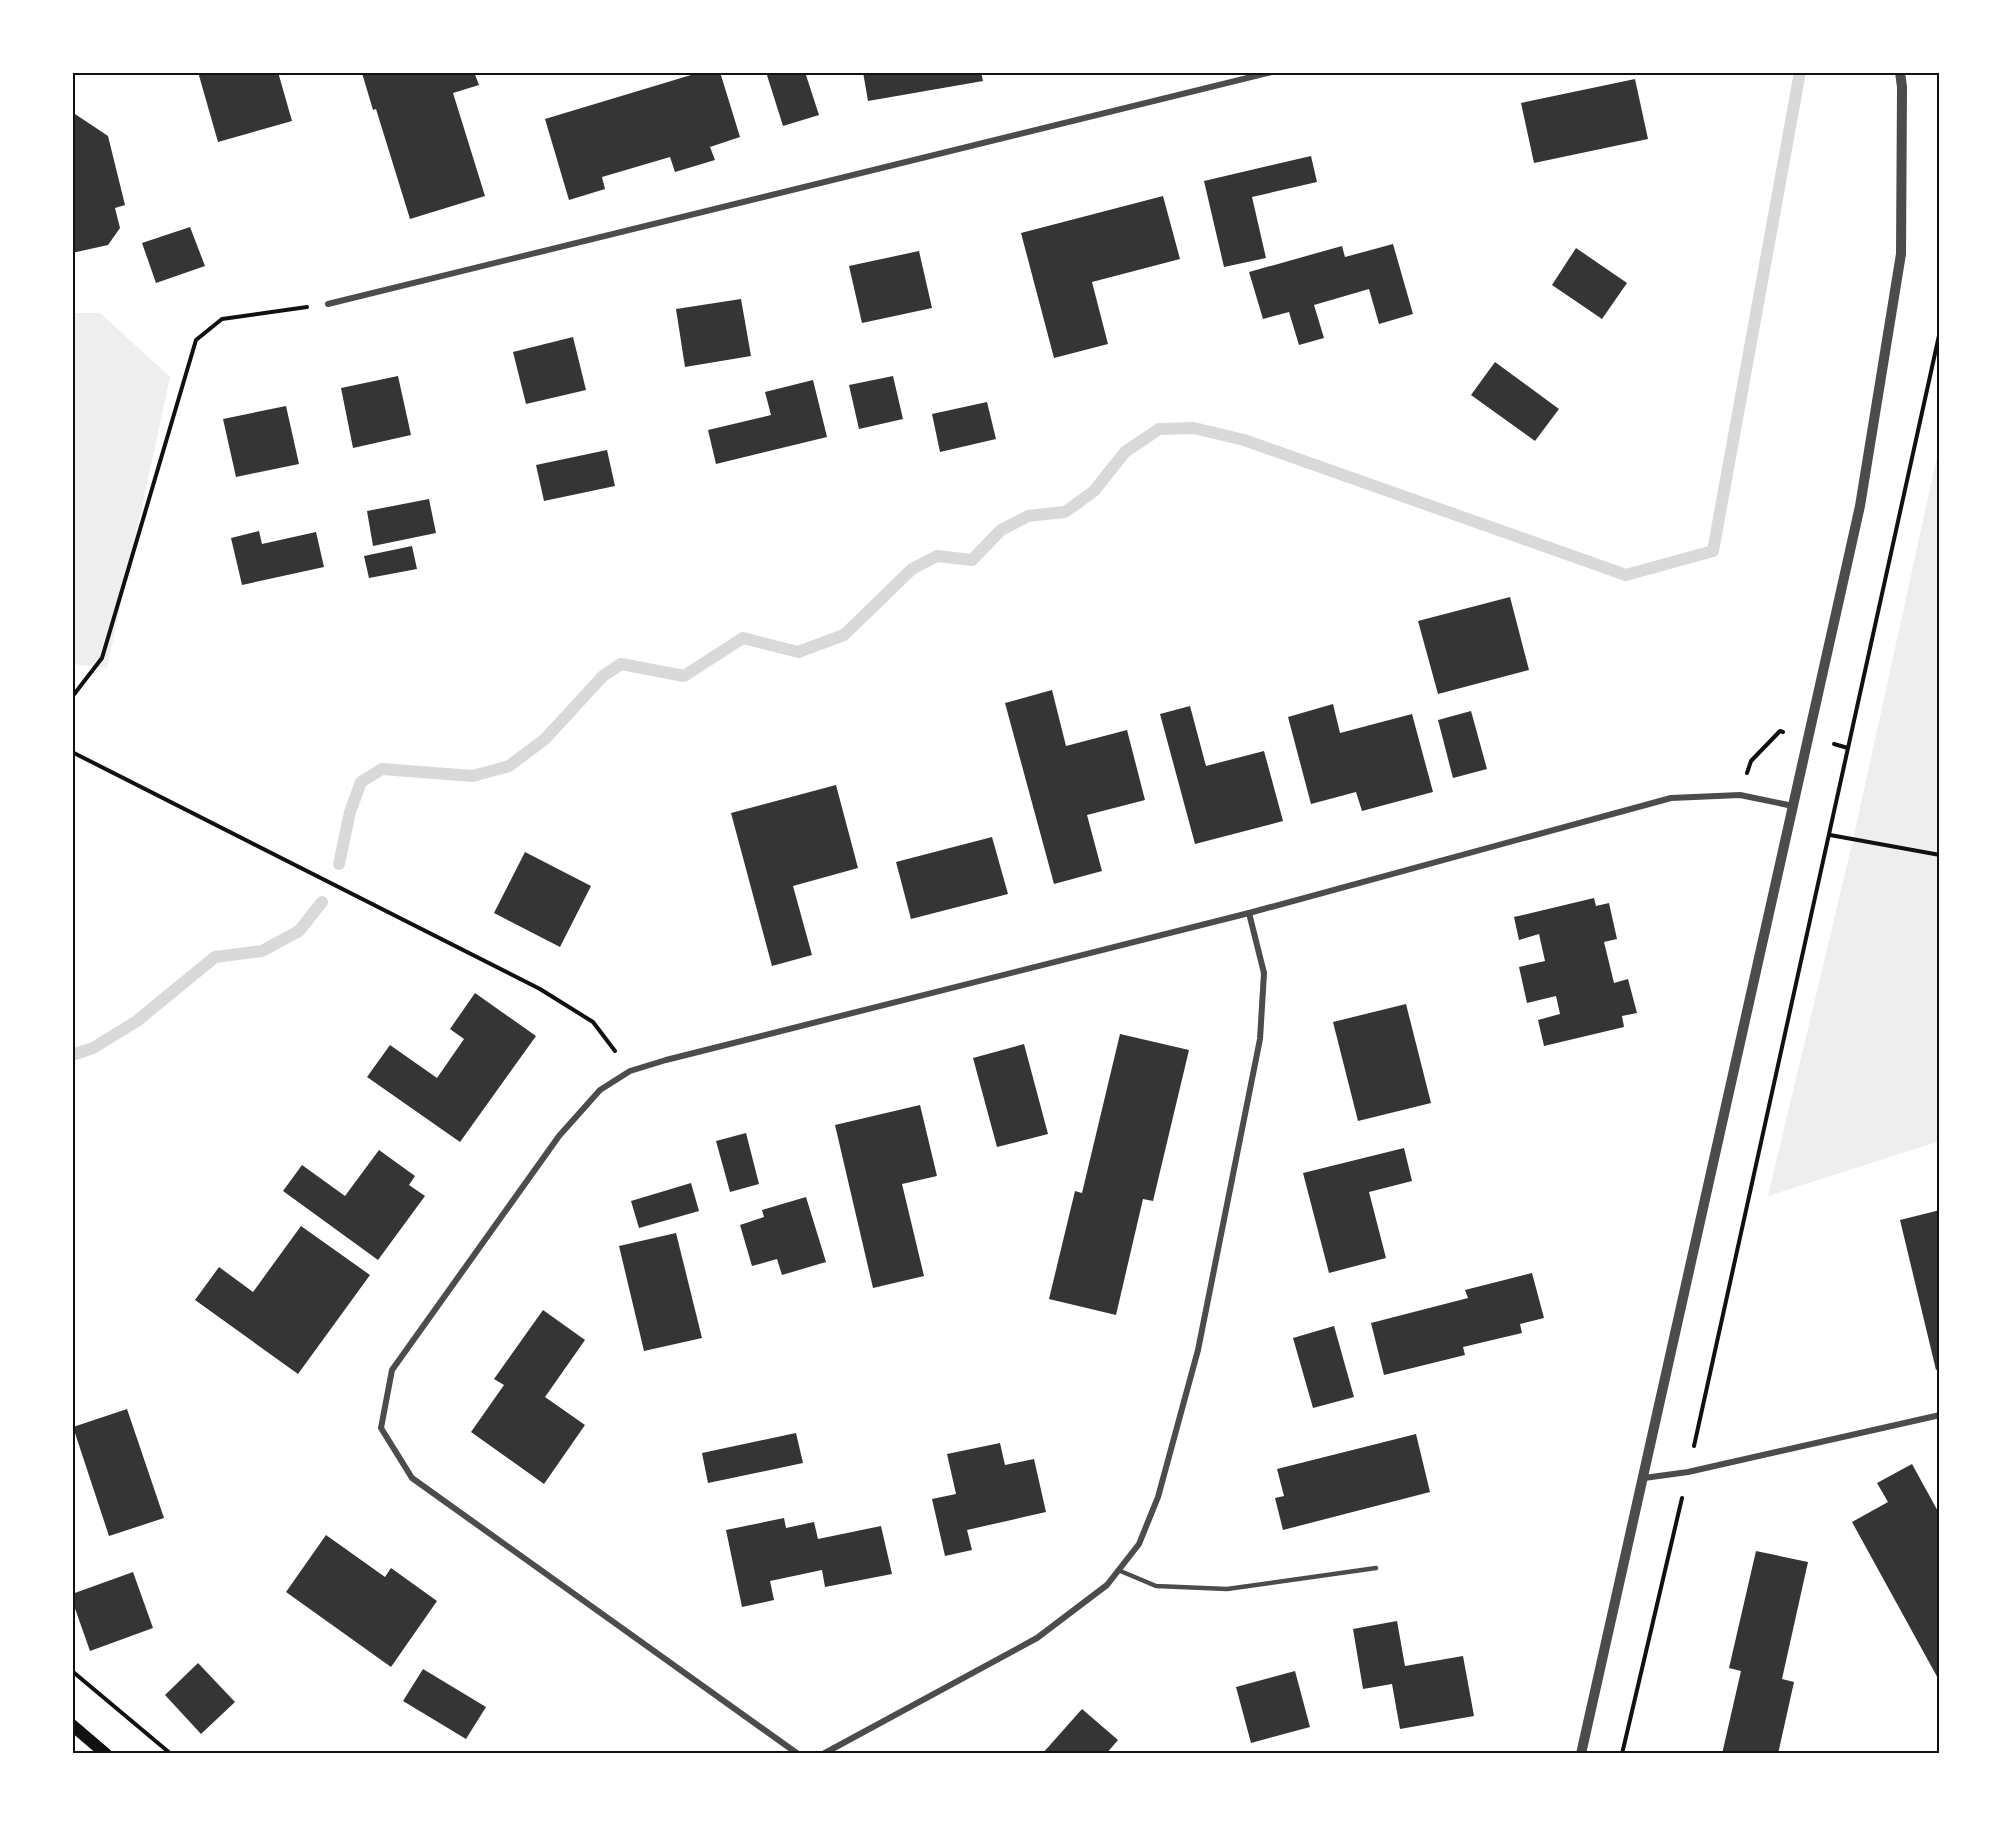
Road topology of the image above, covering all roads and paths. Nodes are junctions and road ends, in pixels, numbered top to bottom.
1 (1272, 72) edge
2 (1900, 72) edge
3 (327, 304) joint
4 (1940, 331) edge
5 (72, 697) edge
6 (72, 752) edge
7 (1793, 806) junction
8 (1830, 835) junction
9 (1940, 855) edge
10 (1249, 913) junction
11 (630, 1071) junction
12 (1940, 1415) edge
13 (1688, 1472) junction
14 (1644, 1478) junction
15 (1376, 1568) dead end
16 (1118, 1570) junction
17 (72, 1671) edge
18 (72, 1725) edge
19 (106, 1754) edge
20 (171, 1754) edge
21 (798, 1754) edge
22 (823, 1754) edge
23 (1581, 1754) edge
24 (1622, 1754) edge

1 - 3 street
2 - 7 street
3 - 5 path
4 - 8 path
6 - 11 path
7 - 10 street
7 - 14 street
8 - 9 path
8 - 13 path
10 - 11 street
10 - 16 street
11 - 21 street
12 - 13 street
13 - 14 street
13 - 24 path
14 - 23 street
15 - 16 lane
16 - 22 street
17 - 20 path
18 - 19 main road

